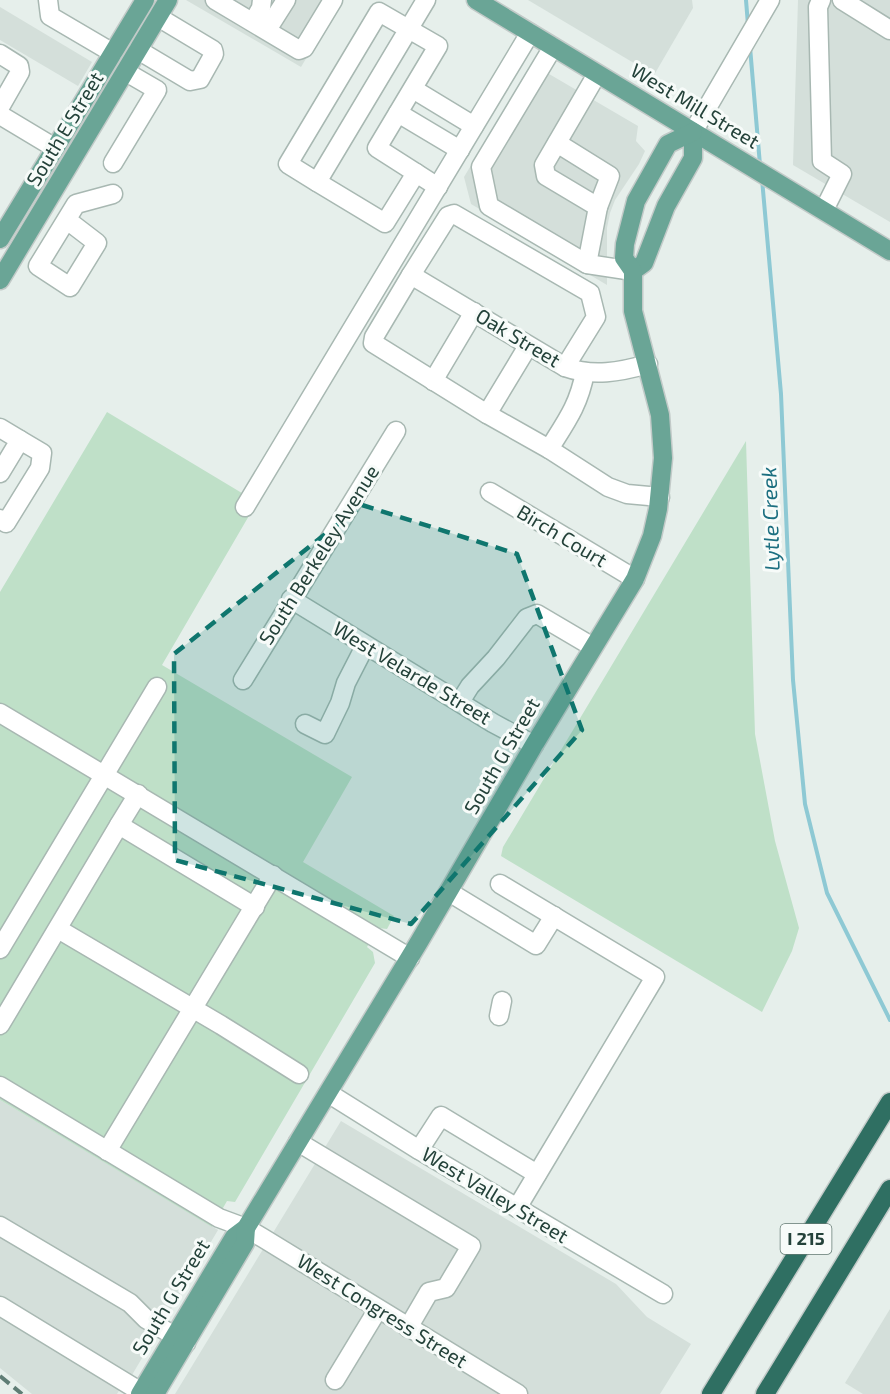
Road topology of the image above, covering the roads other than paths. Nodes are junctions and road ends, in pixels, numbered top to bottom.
1 (48, 0) edge
2 (146, 0) edge
3 (168, 0) edge
4 (215, 0) edge
5 (262, 0) edge
6 (286, 0) edge
7 (333, 0) edge
8 (426, 0) edge
9 (476, 0) edge
10 (770, 0) edge
11 (821, 0) edge
12 (842, 0) edge
13 (158, 17) junction
14 (260, 26) junction
15 (409, 29) junction
16 (890, 30) edge
17 (530, 33) junction
18 (553, 47) junction
19 (138, 50) junction
20 (113, 53) junction
21 (0, 54) edge
22 (126, 72) junction
23 (597, 74) junction
24 (413, 89) junction
25 (0, 107) edge
26 (398, 113) junction
27 (0, 115) edge
28 (474, 126) junction
29 (693, 132) junction
30 (557, 143) junction
31 (55, 148) junction
32 (460, 150) junction
33 (113, 163) dead end
34 (416, 173) junction
35 (317, 182) junction
36 (438, 187) junction
37 (56, 189) junction
38 (113, 194) dead end
39 (76, 204) junction
40 (598, 207) junction
41 (824, 210) junction
42 (67, 220) dead end
43 (0, 239) edge
44 (890, 251) edge
45 (587, 264) junction
46 (633, 271) junction
47 (411, 275) junction
48 (0, 280) edge
49 (466, 308) junction
50 (528, 346) junction
51 (648, 364) junction
52 (565, 367) junction
53 (585, 372) junction
54 (433, 381) junction
55 (487, 414) junction
56 (0, 428) edge
57 (396, 430) dead end
58 (20, 440) junction
59 (549, 450) junction
60 (0, 473) edge
61 (490, 492) dead end
62 (660, 496) junction
63 (244, 507) dead end
64 (0, 519) edge
65 (635, 579) junction
66 (291, 600) junction
67 (365, 646) junction
68 (593, 647) junction
69 (243, 680) dead end
70 (157, 687) dead end
71 (460, 702) junction
72 (0, 713) edge
73 (305, 724) dead end
74 (534, 745) junction
75 (103, 774) junction
76 (138, 794) junction
77 (119, 825) junction
78 (273, 875) junction
79 (500, 884) dead end
80 (449, 892) junction
81 (255, 907) junction
82 (554, 916) junction
83 (58, 929) junction
84 (0, 949) edge
85 (410, 958) junction
86 (193, 1008) junction
87 (0, 1025) edge
88 (299, 1074) dead end
89 (0, 1086) edge
90 (328, 1093) junction
91 (890, 1102) edge
92 (298, 1142) junction
93 (419, 1150) junction
94 (107, 1151) junction
95 (537, 1174) junction
96 (890, 1190) edge
97 (517, 1208) junction
98 (0, 1226) edge
99 (246, 1228) junction
100 (663, 1294) dead end
101 (0, 1306) edge
102 (378, 1309) junction
103 (408, 1328) junction
104 (180, 1339) junction
105 (335, 1380) dead end
106 (150, 1392) edge
107 (518, 1394) edge
108 (711, 1394) edge
109 (765, 1394) edge

1 - 20 street
2 - 20 main road, South E Street
3 - 13 main road, South E Street
4 - 14 street
5 - 14 street
6 - 14 street
7 - 14 street
8 - 15 street
9 - 17 main road, West Mill Street
10 - 29 street
11 - 41 street
12 - 16 street
13 - 19 main road, South E Street
13 - 19 street
15 - 24 street
15 - 35 street
15 - 35 street
17 - 18 main road, West Mill Street
17 - 28 street
18 - 23 main road, West Mill Street
18 - 45 street
19 - 22 main road, South E Street
20 - 31 main road, South E Street
21 - 25 street
22 - 33 street
22 - 37 main road, South E Street
23 - 29 main road, West Mill Street
23 - 30 street
24 - 26 street
24 - 28 street
26 - 32 street
26 - 34 street
27 - 31 street
28 - 32 street
29 - 41 main road, West Mill Street
29 - 46 main road
29 - 46 main road, South G Street
30 - 40 street
30 - 40 street
31 - 43 main road, South E Street
32 - 36 street
34 - 35 street
34 - 36 street
36 - 63 street
37 - 39 street
37 - 48 main road, South E Street
38 - 39 street
39 - 42 street
40 - 45 street
41 - 44 main road, West Mill Street
45 - 46 street
46 - 51 main road, South G Street
47 - 49 street, Oak Street
47 - 52 street
47 - 54 street
49 - 50 street, Oak Street
49 - 54 street
50 - 52 street, Oak Street
50 - 55 street
51 - 53 street, Oak Street
51 - 62 main road, South G Street
52 - 53 street, Oak Street
53 - 59 street
54 - 55 street
55 - 59 street
56 - 58 street
57 - 66 street, South Berkeley Avenue
58 - 60 street
58 - 64 street
59 - 62 street
61 - 65 street, Birch Court
62 - 65 main road, South G Street
65 - 68 main road, South G Street
66 - 67 street, West Velarde Street
66 - 69 street, South Berkeley Avenue
67 - 71 street, West Velarde Street
67 - 73 street
68 - 71 street
68 - 74 main road, South G Street
70 - 75 street
71 - 74 street, West Velarde Street
72 - 75 street
74 - 80 main road, South G Street
75 - 76 street
75 - 84 street
76 - 77 street
76 - 78 street
77 - 81 street
77 - 83 street
78 - 81 street
78 - 85 street
79 - 82 street
80 - 82 street
80 - 85 main road, South G Street
81 - 86 street
82 - 95 street
83 - 86 street
83 - 87 street
85 - 90 main road, South G Street
86 - 88 street
86 - 94 street
89 - 94 street, West Congress Street
90 - 92 main road, South G Street
90 - 93 street, West Valley Street
91 - 108 highway, I 215
92 - 99 main road, South G Street
92 - 103 street
93 - 95 street
93 - 97 street, West Valley Street
94 - 99 street, West Congress Street
95 - 97 street
96 - 109 highway, I 215
97 - 100 street, West Valley Street
98 - 104 street
99 - 102 street, West Congress Street
99 - 104 main road, South G Street
101 - 106 street
102 - 103 street, West Congress Street
102 - 105 street
103 - 107 street, West Congress Street
104 - 106 main road, South G Street

